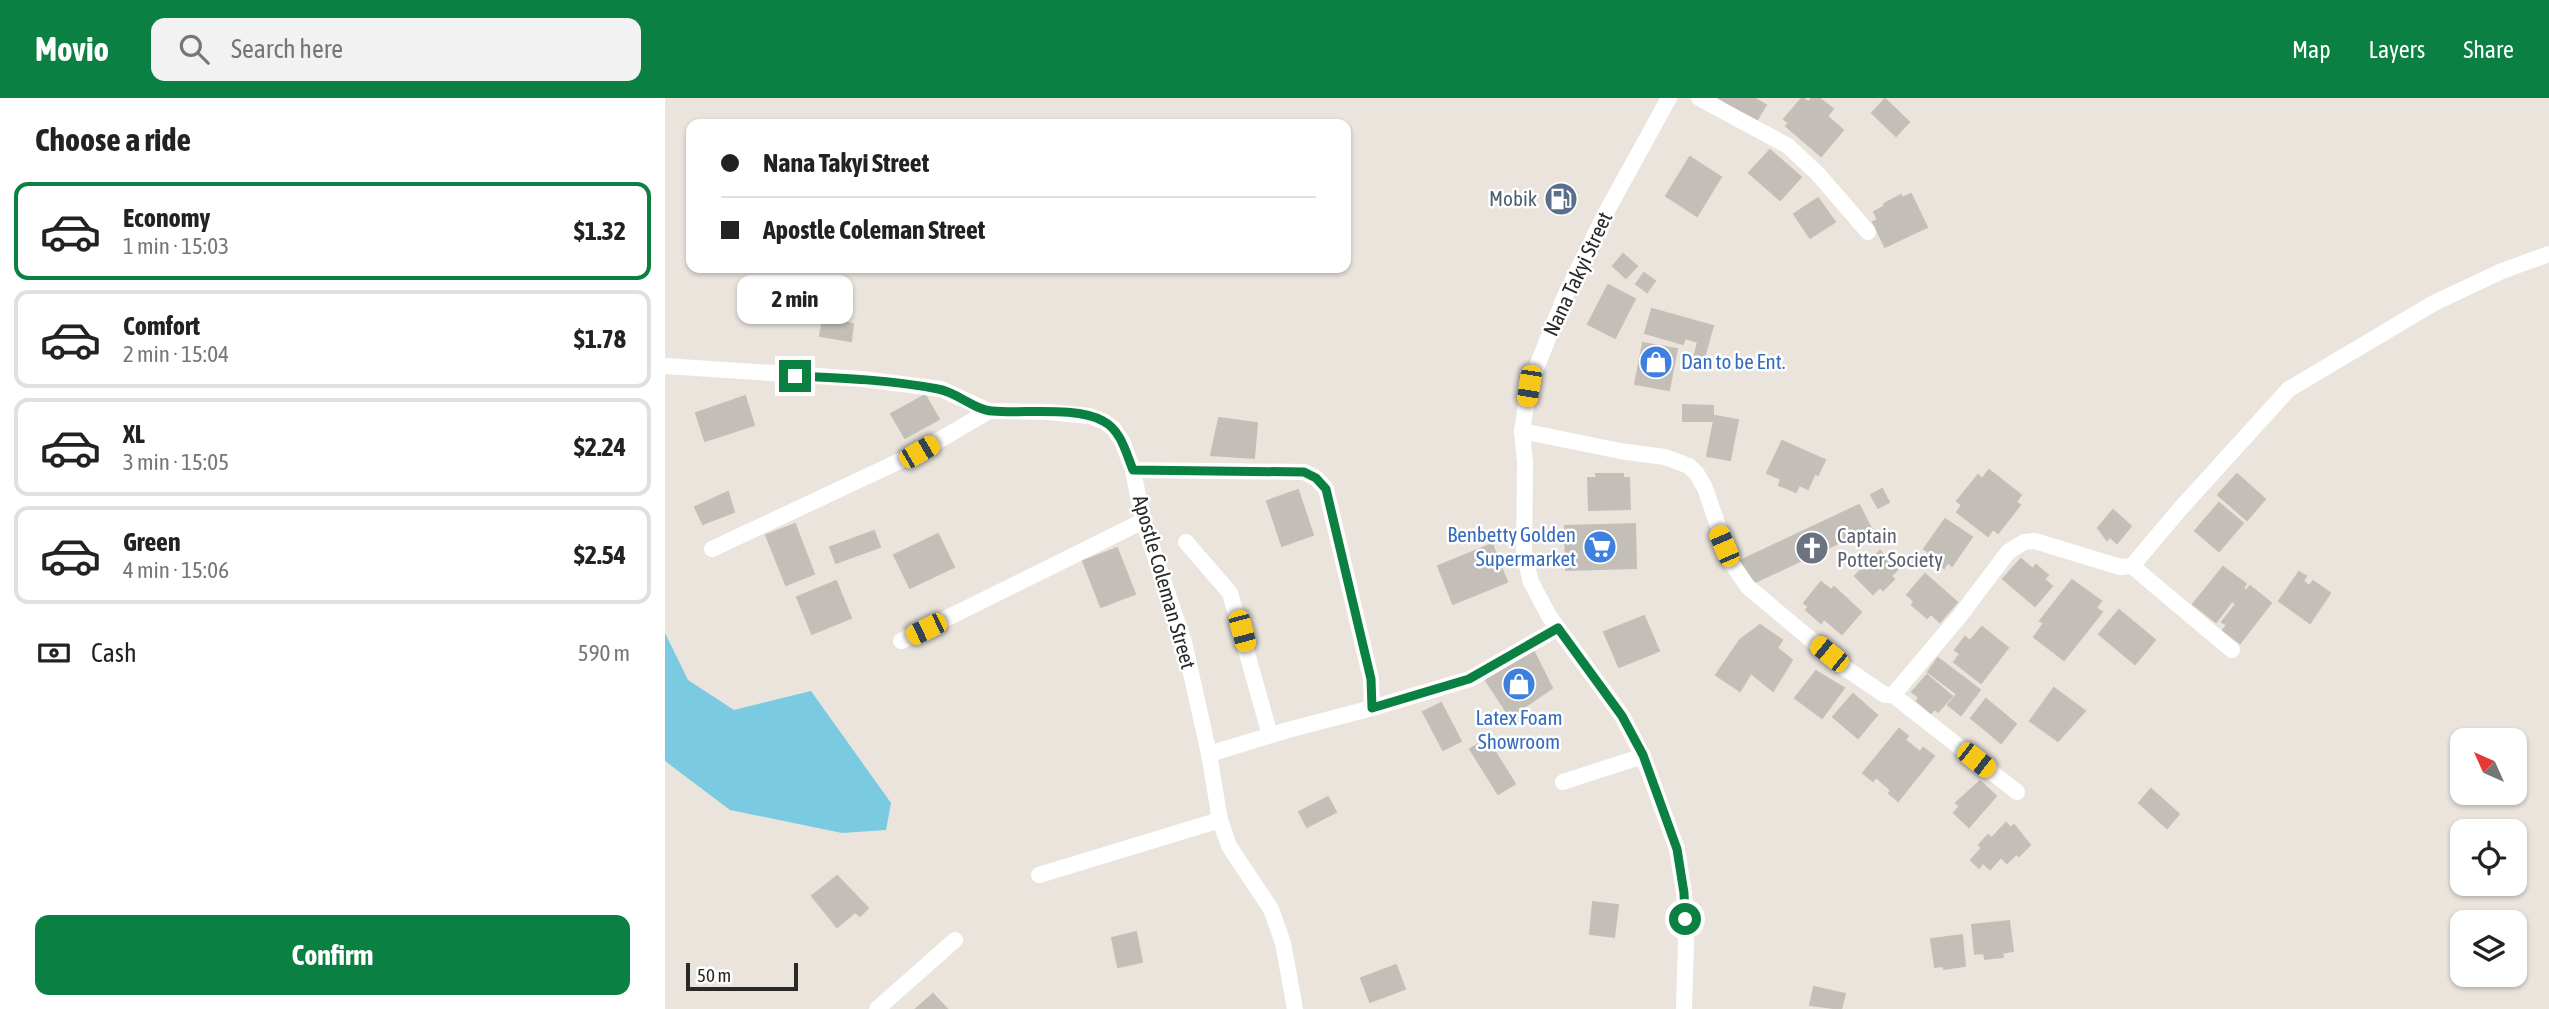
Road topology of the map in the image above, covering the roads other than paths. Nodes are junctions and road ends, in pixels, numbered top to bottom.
1 (1669, 98) edge
2 (1699, 98) edge
3 (1868, 232) dead end
4 (2549, 254) edge
5 (665, 366) edge
6 (989, 411) junction
7 (1522, 431) junction
8 (1133, 470) junction
9 (1143, 521) junction
10 (1186, 542) dead end
11 (712, 549) dead end
12 (2132, 566) junction
13 (1558, 628) junction
14 (901, 640) dead end
15 (2232, 650) dead end
16 (1893, 695) junction
17 (1372, 708) junction
18 (1270, 735) junction
19 (1209, 754) junction
20 (1643, 755) junction
21 (1563, 782) dead end
22 (2017, 792) dead end
23 (1220, 820) junction
24 (1039, 875) dead end
25 (955, 940) dead end
26 (877, 1009) edge
27 (1295, 1009) edge
28 (1684, 1009) edge

1 - 7 street, Nana Takyi Street
2 - 3 street
4 - 12 street
5 - 6 street, Apostle Coleman Street
6 - 8 street, Apostle Coleman Street
6 - 11 street
7 - 13 street, Nana Takyi Street
7 - 16 street
8 - 9 street, Apostle Coleman Street
8 - 17 street
9 - 14 street
9 - 19 street, Apostle Coleman Street
10 - 18 street
12 - 15 street
12 - 16 street
13 - 17 street
13 - 20 street, Nana Takyi Street
16 - 22 street
17 - 18 street
18 - 19 street
19 - 23 street, Apostle Coleman Street
20 - 21 street
20 - 28 street, Nana Takyi Street
23 - 24 street
23 - 27 street, Apostle Coleman Street
25 - 26 street

